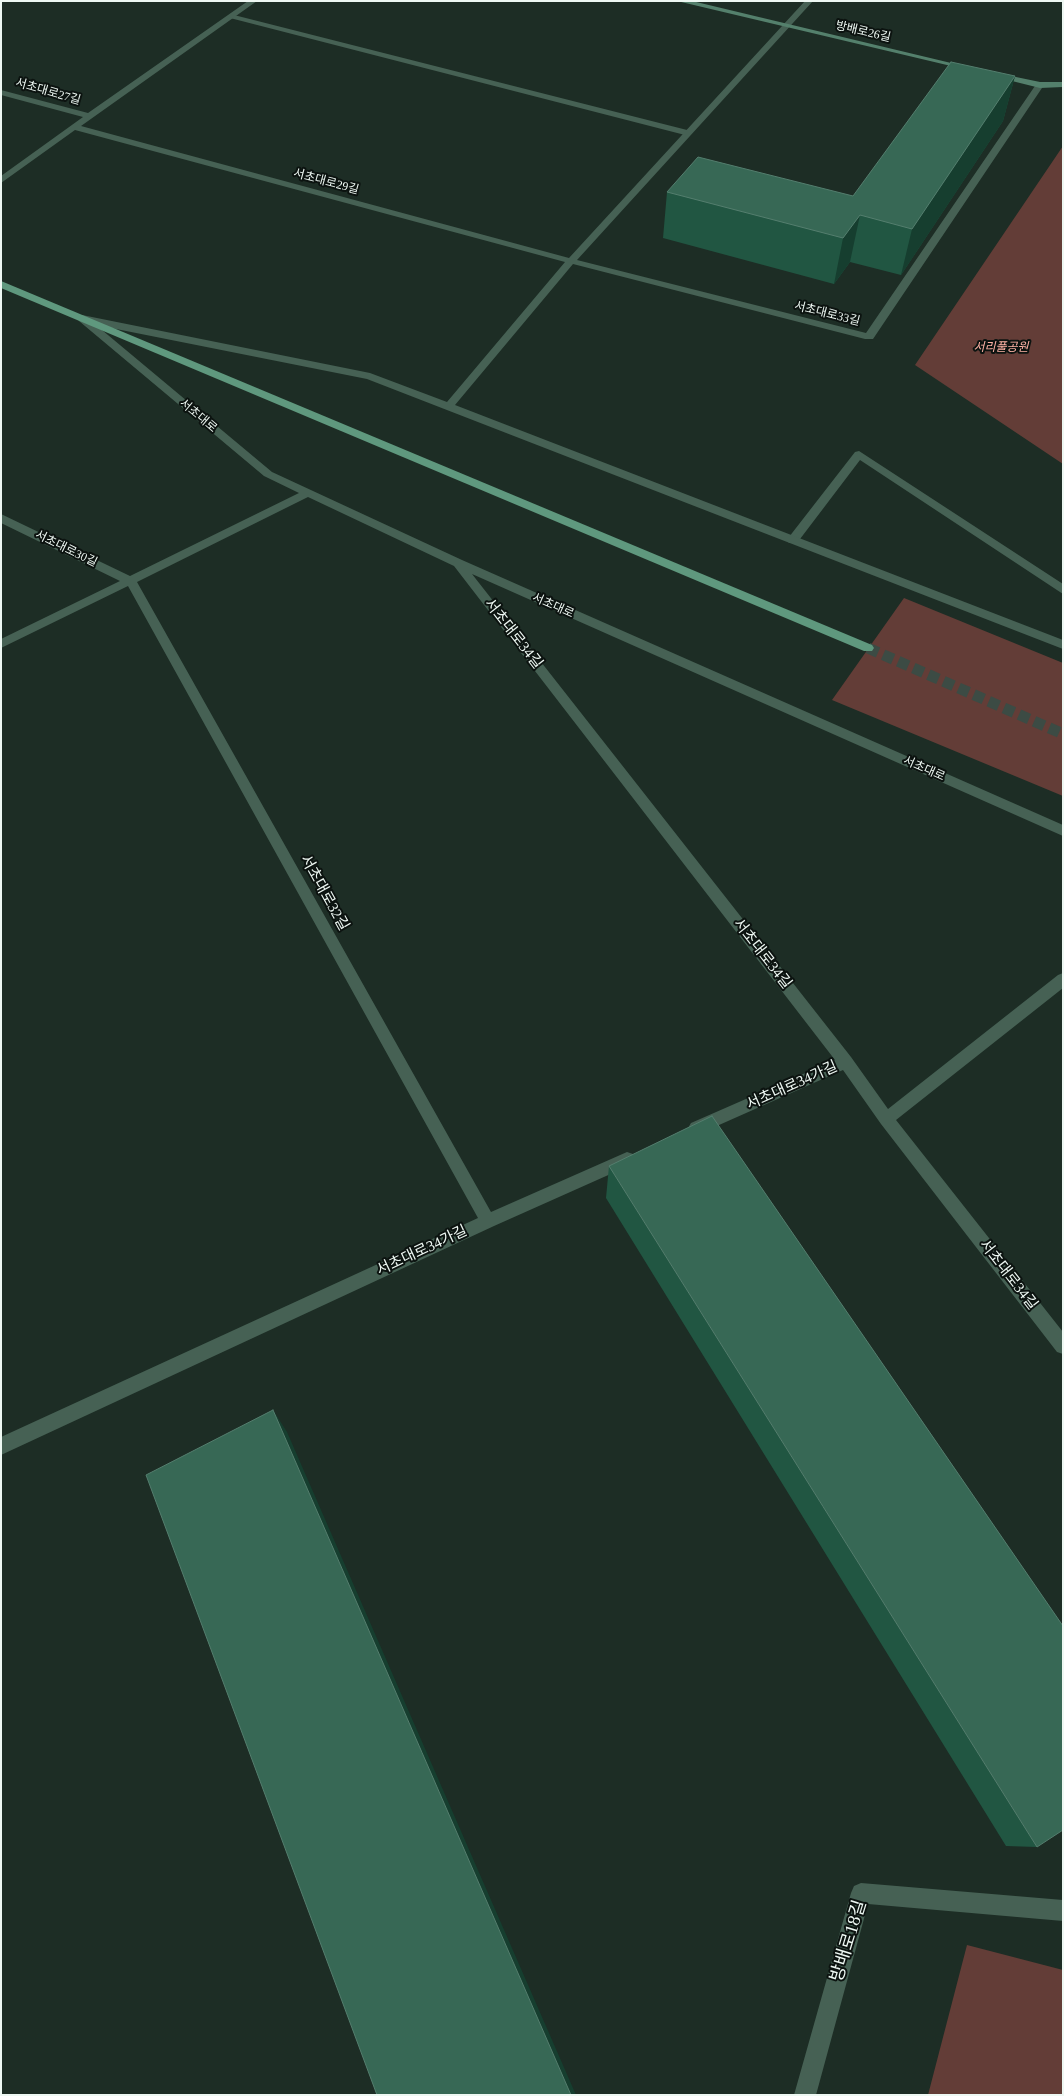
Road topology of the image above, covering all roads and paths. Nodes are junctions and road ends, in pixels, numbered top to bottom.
1 (253, 1) edge
2 (681, 1) edge
3 (809, 1) edge
4 (232, 16) junction
5 (786, 26) junction
6 (974, 69) edge
7 (984, 72) edge
8 (1040, 84) junction
9 (1063, 84) edge
10 (1, 92) edge
11 (89, 116) junction
12 (74, 127) junction
13 (688, 133) junction
14 (1, 180) edge
15 (570, 261) junction
16 (1, 284) edge
17 (82, 318) junction
18 (448, 407) junction
19 (308, 493) junction
20 (1, 518) edge
21 (793, 540) junction
22 (458, 563) junction
23 (132, 581) junction
24 (1063, 590) edge
25 (1, 644) edge
26 (1063, 644) edge
27 (868, 648) tunnel mouth
28 (1063, 831) edge
29 (1063, 979) edge
30 (846, 1062) junction
31 (886, 1119) junction
32 (685, 1134) edge
33 (640, 1153) edge
34 (488, 1221) junction
35 (1063, 1346) edge
36 (1, 1446) edge
37 (1063, 1912) edge
38 (805, 2095) edge

1 - 4 street
2 - 5 street, 방배로26길
3 - 5 street
4 - 11 street
4 - 13 street
5 - 6 street, 방배로26길
5 - 13 street
7 - 8 street
8 - 9 street
8 - 15 street, 서초대로33길
10 - 11 street, 서초대로27길
11 - 12 street
12 - 14 street
12 - 15 street, 서초대로29길
13 - 15 street
15 - 18 street
16 - 17 main road, 서초대로
17 - 18 street, 서초대로
17 - 19 street, 서초대로
17 - 27 main road, 서초대로
18 - 21 street, 서초대로
19 - 22 street, 서초대로
19 - 23 street
20 - 23 street, 서초대로30길
21 - 24 street
21 - 26 street, 서초대로
22 - 28 street, 서초대로
22 - 30 street, 서초대로34길
23 - 25 street
23 - 34 street, 서초대로32길
29 - 31 street
30 - 31 street, 서초대로34길
30 - 32 street, 서초대로34가길
31 - 35 street, 서초대로34길
33 - 34 street, 서초대로34가길
34 - 36 street, 서초대로34가길
37 - 38 street, 방배로18길

